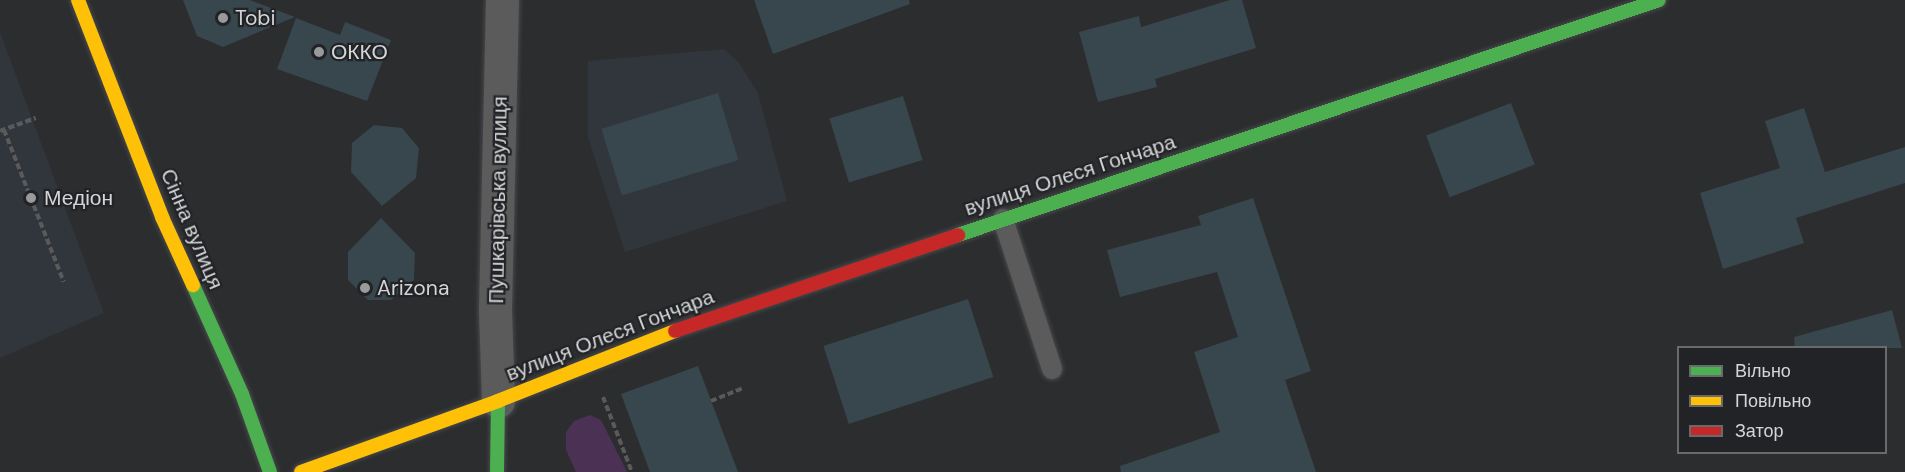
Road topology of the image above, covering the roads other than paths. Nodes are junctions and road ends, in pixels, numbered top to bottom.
1 (78, 0) edge
2 (502, 0) edge
3 (1659, 0) edge
4 (1003, 219) junction
5 (1052, 369) dead end
6 (498, 401) junction
7 (270, 472) edge
8 (301, 472) edge
9 (497, 472) edge

1 - 7 main road, Сінна вулиця
2 - 6 street, Пушкарівська вулиця
3 - 4 main road, вулиця Олеся Гончара
4 - 5 lane
4 - 6 main road, вулиця Олеся Гончара
6 - 8 main road, вулиця Олеся Гончара
6 - 9 main road

